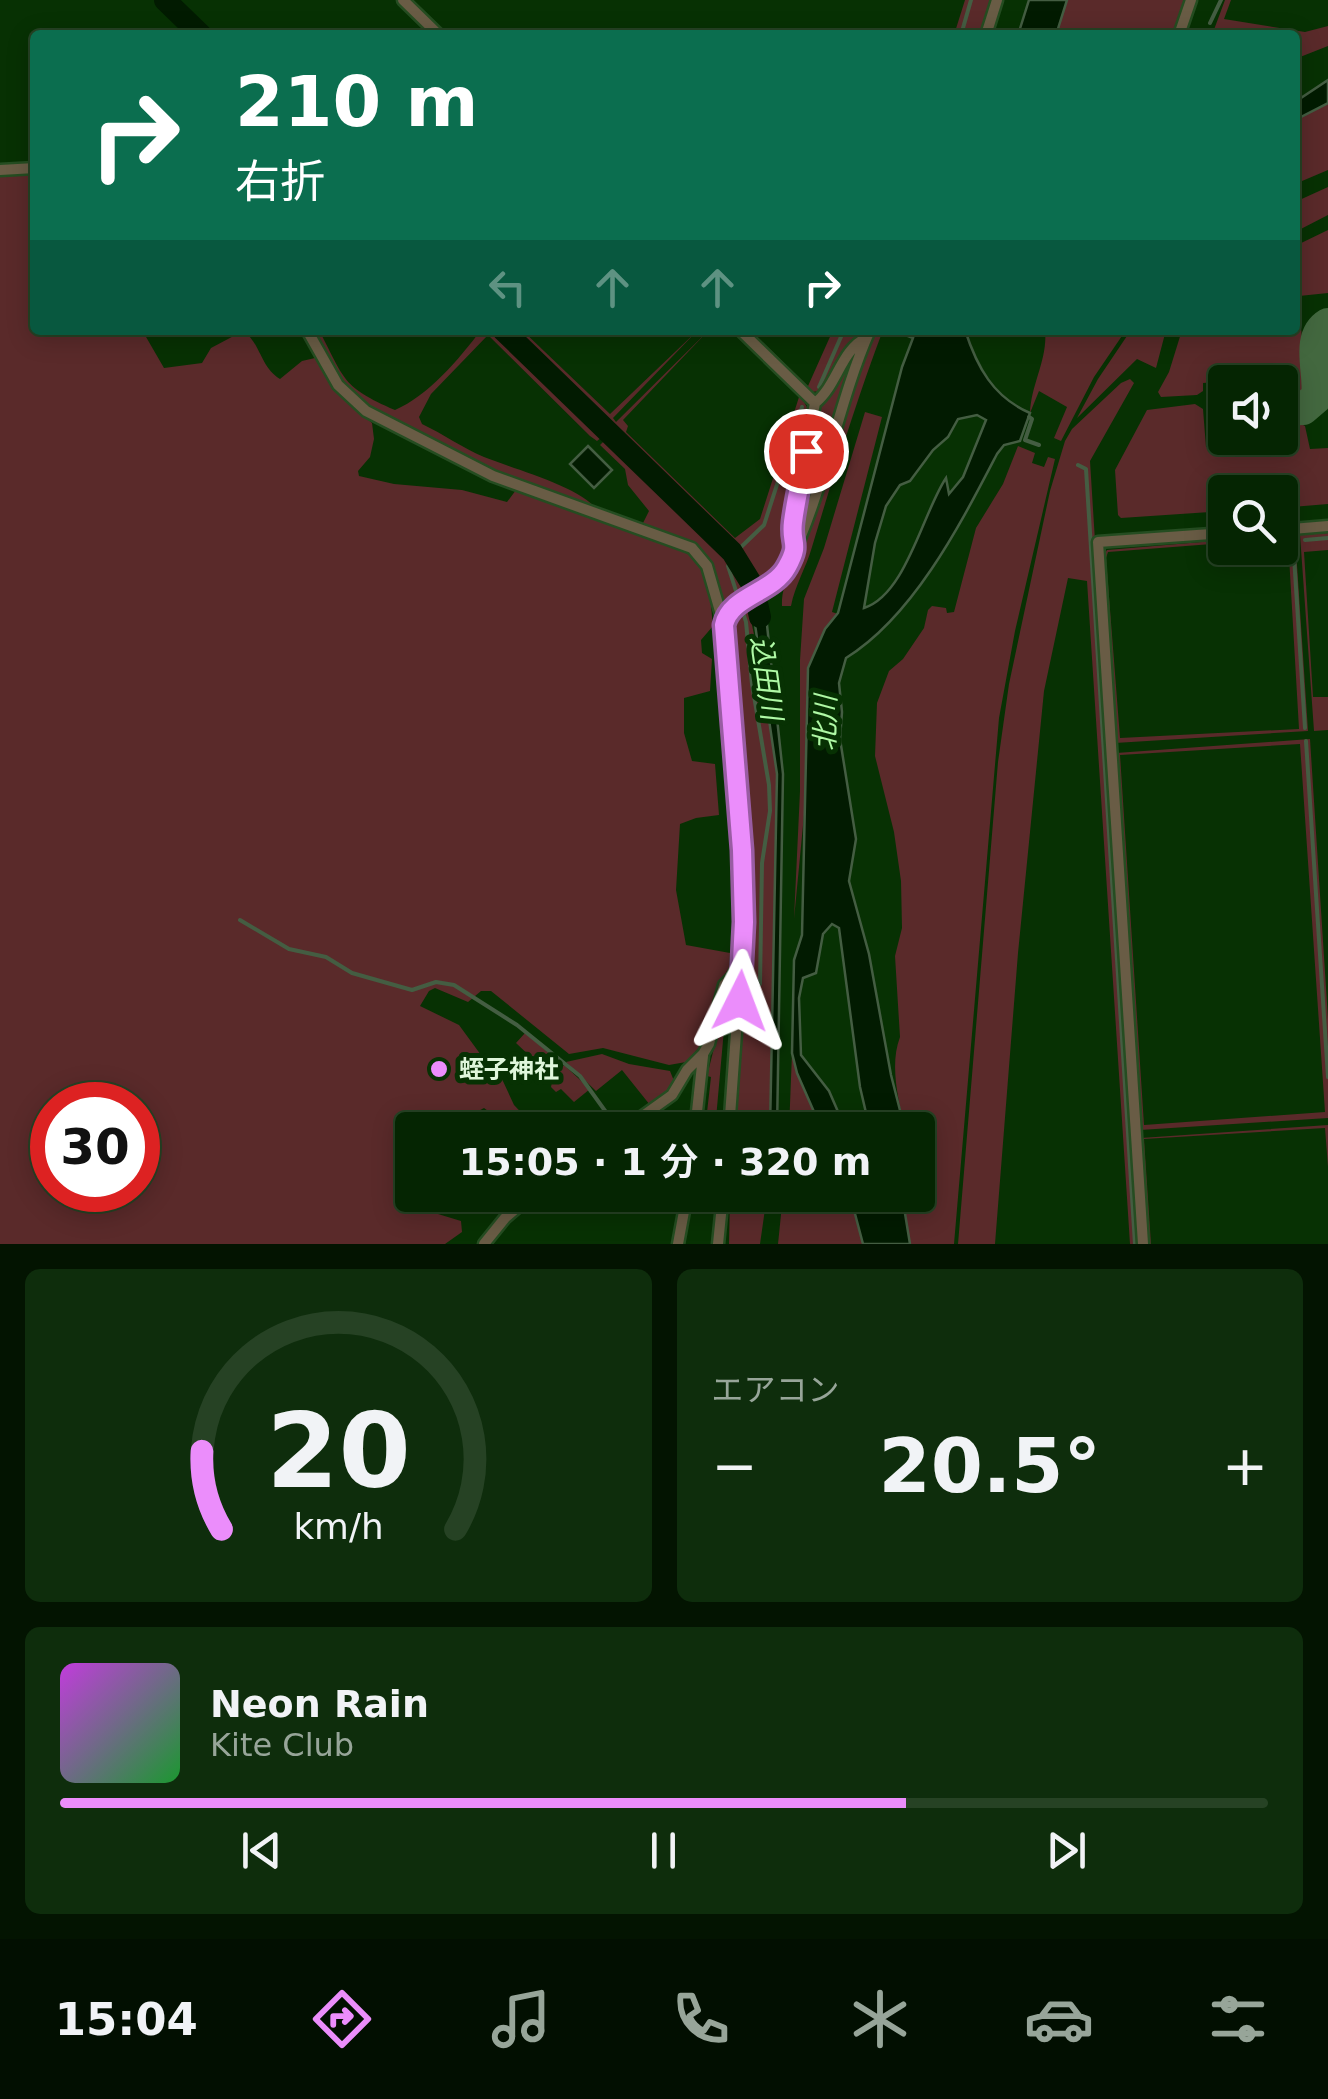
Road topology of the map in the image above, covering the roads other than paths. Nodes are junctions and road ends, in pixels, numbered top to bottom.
1 (403, 0) edge
2 (997, 0) edge
3 (1190, 0) edge
4 (433, 30) edge
5 (988, 30) edge
6 (1181, 30) edge
7 (30, 168) edge
8 (0, 170) edge
9 (310, 335) edge
10 (745, 335) edge
11 (867, 335) edge
12 (868, 335) edge
13 (815, 403) junction
14 (1328, 526) edge
15 (1298, 528) edge
16 (1208, 534) edge
17 (796, 546) junction
18 (724, 625) junction
19 (742, 980) junction
20 (703, 1054) junction
21 (648, 1112) edge
22 (697, 1112) edge
23 (731, 1112) edge
24 (512, 1212) edge
25 (683, 1212) edge
26 (721, 1212) edge
27 (484, 1244) edge
28 (678, 1244) edge
29 (718, 1244) edge
30 (1143, 1244) edge

1 - 4 street
2 - 5 street
3 - 6 street
7 - 8 street
9 - 18 street
10 - 13 street
11 - 13 street
12 - 17 street
13 - 17 street
14 - 15 street
16 - 30 street
17 - 18 street
18 - 19 street
19 - 20 street
19 - 23 street
20 - 21 street
20 - 22 street
24 - 27 street
25 - 28 street
26 - 29 street

